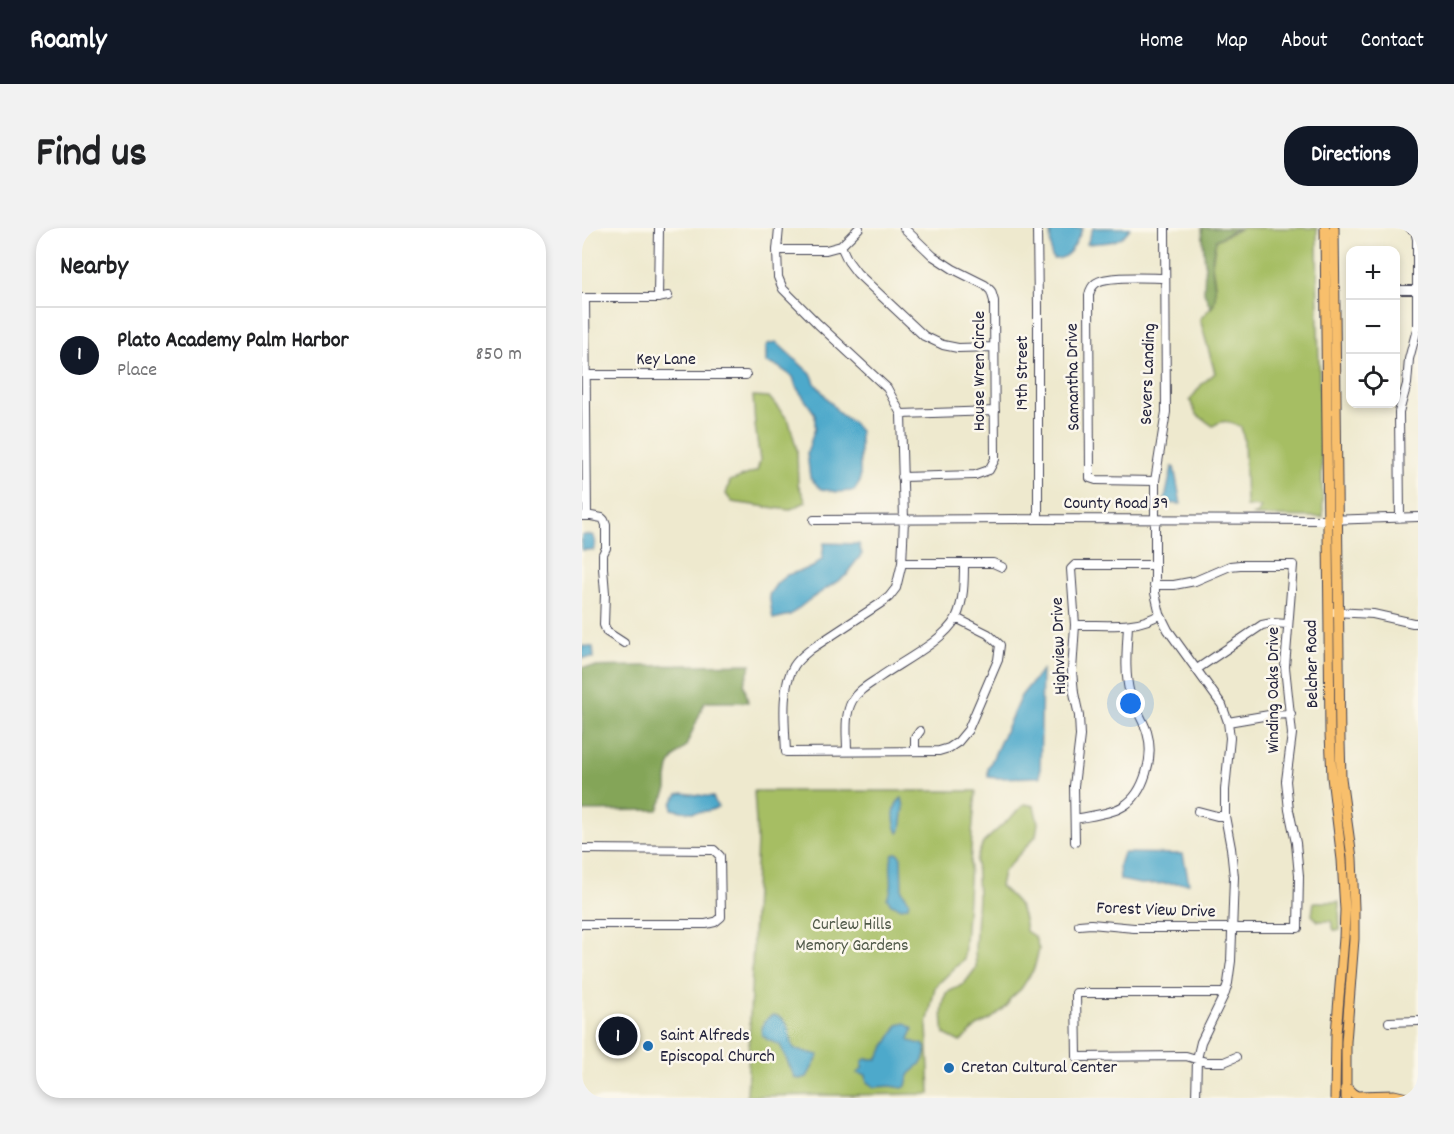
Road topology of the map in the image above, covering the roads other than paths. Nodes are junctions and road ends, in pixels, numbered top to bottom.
1 (659, 228) edge
2 (779, 228) edge
3 (859, 228) edge
4 (904, 228) edge
5 (1037, 228) edge
6 (1165, 228) edge
7 (1325, 228) edge
8 (1334, 228) edge
9 (1410, 228) edge
10 (842, 246) junction
11 (777, 250) junction
12 (1165, 278) junction
13 (1400, 290) edge
14 (1417, 290) edge
15 (668, 296) dead end
16 (583, 298) edge
17 (658, 298) junction
18 (994, 347) junction
19 (1414, 368) edge
20 (586, 375) junction
21 (746, 375) dead end
22 (995, 411) junction
23 (901, 414) junction
24 (902, 477) junction
25 (1155, 481) junction
26 (585, 516) edge
27 (1418, 517) edge
28 (1400, 518) junction
29 (1038, 519) junction
30 (814, 520) dead end
31 (904, 520) junction
32 (1154, 520) junction
33 (1333, 520) junction
34 (902, 563) junction
35 (964, 563) junction
36 (1154, 565) junction
37 (1002, 567) dead end
38 (1154, 585) junction
39 (1334, 612) junction
40 (1160, 614) junction
41 (956, 618) junction
42 (1418, 623) edge
43 (1288, 624) junction
44 (1075, 625) junction
45 (1128, 625) junction
46 (624, 643) dead end
47 (1197, 669) junction
48 (1291, 714) junction
49 (1228, 722) junction
50 (920, 731) dead end
51 (847, 751) junction
52 (915, 751) junction
53 (1198, 811) dead end
54 (1225, 816) junction
55 (1075, 819) junction
56 (1075, 842) dead end
57 (582, 849) edge
58 (582, 924) edge
59 (1079, 925) dead end
60 (1233, 928) junction
61 (1225, 993) junction
62 (1339, 993) junction
63 (1389, 1022) dead end
64 (1418, 1022) edge
65 (1236, 1057) dead end
66 (1197, 1059) junction
67 (1346, 1087) junction
68 (1196, 1098) edge
69 (1327, 1098) edge
70 (1335, 1098) edge
71 (1342, 1098) edge
72 (1407, 1098) edge

1 - 17 street
2 - 11 street
3 - 10 street
4 - 18 street, House Wren Circle
5 - 29 street, 19th Street
6 - 12 street, Severs Landing
7 - 33 main road, Belcher Road
8 - 33 main road, Belcher Road
9 - 14 street
10 - 11 street
10 - 18 street
11 - 23 street
12 - 25 street, Severs Landing
12 - 25 street, Samantha Drive
13 - 14 street
14 - 19 street
15 - 17 street
16 - 17 street
16 - 20 street
18 - 22 street, House Wren Circle
19 - 28 street
20 - 21 street, Key Lane
20 - 26 street
22 - 23 street
22 - 24 street, House Wren Circle
23 - 24 street
24 - 31 street
25 - 32 street, Severs Landing
26 - 46 street
27 - 28 street, County Road 39
28 - 33 street, County Road 39
29 - 31 street, County Road 39
29 - 32 street, County Road 39
30 - 31 street, County Road 39
31 - 34 street
32 - 33 street, County Road 39
32 - 36 street, Severs Landing
33 - 39 main road, Belcher Road
34 - 35 street
34 - 51 street
35 - 37 street
35 - 41 street
36 - 38 street, Severs Landing
36 - 44 street, Highview Drive
38 - 40 street, Severs Landing
38 - 43 street, Winding Oaks Drive
39 - 42 street
39 - 62 main road, Belcher Road
39 - 67 main road, Belcher Road
40 - 45 street
40 - 47 street, Severs Landing
41 - 51 street
41 - 52 street
43 - 47 street
43 - 48 street, Winding Oaks Drive
44 - 45 street
44 - 55 street, Highview Drive
45 - 55 street
47 - 49 street, Severs Landing
48 - 49 street
48 - 60 street, Winding Oaks Drive
49 - 54 street
50 - 52 street
51 - 52 street
53 - 54 street
54 - 60 street
55 - 56 street, Highview Drive
57 - 58 street
59 - 60 street, Forest View Drive
60 - 61 street
61 - 66 street
61 - 66 street
62 - 69 main road
62 - 70 main road, Belcher Road
62 - 71 main road
63 - 64 street
65 - 66 street
66 - 68 street
67 - 71 main road
67 - 72 main road

